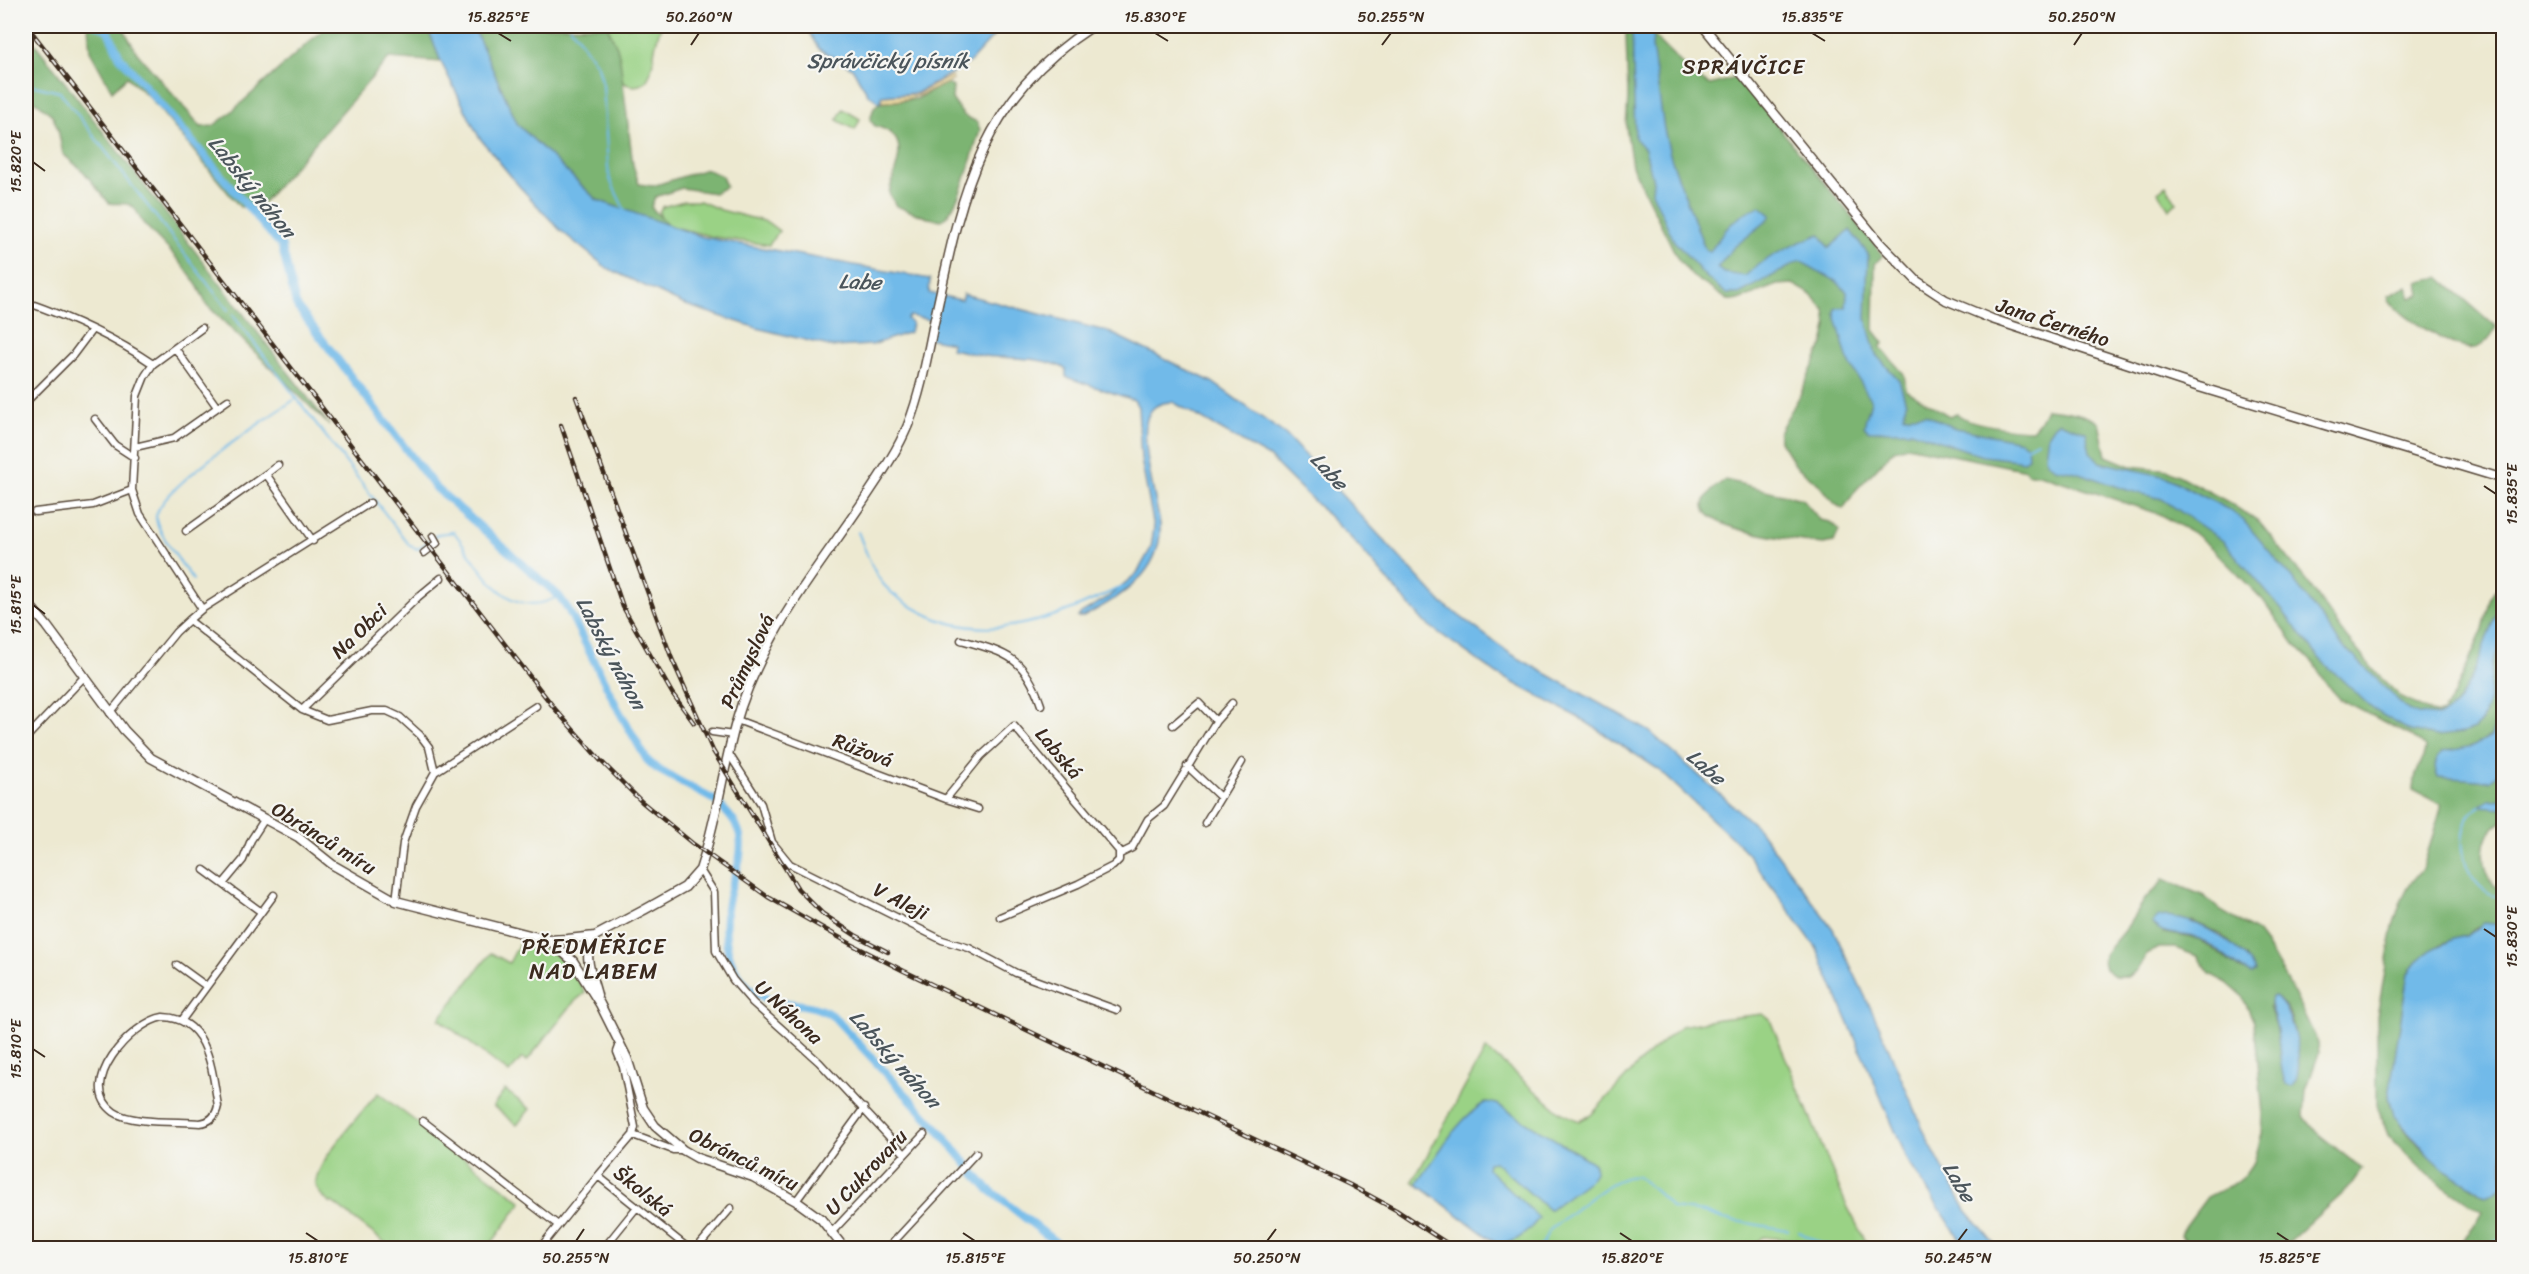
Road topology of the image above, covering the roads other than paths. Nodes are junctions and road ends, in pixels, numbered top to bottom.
1 (1093, 26) edge
2 (1703, 26) edge
3 (26, 302) edge
4 (202, 328) dead end
5 (91, 331) junction
6 (175, 348) junction
7 (153, 364) junction
8 (228, 400) dead end
9 (26, 402) edge
10 (217, 407) junction
11 (95, 419) dead end
12 (135, 447) junction
13 (135, 458) junction
14 (278, 465) dead end
15 (266, 474) junction
16 (2504, 479) edge
17 (132, 490) junction
18 (370, 503) dead end
19 (35, 512) dead end
20 (186, 531) dead end
21 (435, 538) dead end
22 (313, 541) junction
23 (424, 553) dead end
24 (441, 578) dead end
25 (26, 601) edge
26 (202, 609) junction
27 (189, 620) junction
28 (961, 640) dead end
29 (85, 676) junction
30 (1232, 703) dead end
31 (1041, 705) dead end
32 (536, 706) dead end
33 (302, 710) junction
34 (110, 712) junction
35 (737, 720) junction
36 (1216, 721) junction
37 (1173, 725) dead end
38 (712, 732) dead end
39 (733, 735) junction
40 (26, 738) edge
41 (729, 754) junction
42 (1242, 762) dead end
43 (1187, 766) junction
44 (435, 772) junction
45 (1220, 797) junction
46 (946, 799) junction
47 (978, 809) dead end
48 (264, 820) junction
49 (1205, 823) dead end
50 (1119, 853) junction
51 (204, 870) dead end
52 (700, 870) junction
53 (223, 884) junction
54 (274, 895) dead end
55 (396, 901) junction
56 (261, 911) junction
57 (1000, 917) dead end
58 (595, 936) junction
59 (549, 940) junction
60 (177, 965) dead end
61 (206, 986) junction
62 (600, 1004) junction
63 (1117, 1010) dead end
64 (182, 1020) junction
65 (620, 1044) junction
66 (864, 1108) junction
67 (423, 1121) dead end
68 (924, 1134) dead end
69 (633, 1136) junction
70 (683, 1150) junction
71 (976, 1153) dead end
72 (905, 1154) junction
73 (598, 1176) junction
74 (796, 1201) junction
75 (637, 1207) junction
76 (731, 1208) dead end
77 (558, 1225) junction
78 (832, 1232) junction
79 (608, 1243) dead end
80 (544, 1247) edge
81 (688, 1248) edge
82 (698, 1248) edge
83 (844, 1248) edge
84 (888, 1248) edge

1 - 35 street, Průmyslová
2 - 16 street, Jana Černého
3 - 5 street
4 - 6 street
5 - 7 street
5 - 9 street
6 - 7 street
6 - 10 street
7 - 12 street
8 - 10 street
10 - 12 street
11 - 13 street
12 - 13 street
13 - 17 street
14 - 15 street
15 - 20 street
15 - 22 street
17 - 19 street
17 - 26 street
18 - 22 street
21 - 23 street
22 - 26 street
24 - 33 street, Na Obci
25 - 29 street, Obránců míru
26 - 27 street
27 - 33 street
27 - 34 street
28 - 31 street, Labská
29 - 34 street, Obránců míru
29 - 40 street
30 - 36 street
32 - 44 street
33 - 44 street
34 - 48 street, Obránců míru
35 - 39 street, Průmyslová
35 - 46 street, Růžová
36 - 37 street
36 - 43 street
38 - 39 street
39 - 41 street, Průmyslová
41 - 52 street, Průmyslová
41 - 63 street, V Aleji
42 - 45 street
43 - 45 street
43 - 50 street
44 - 55 street
45 - 49 street
46 - 47 street, Růžová
46 - 50 street, Labská
48 - 53 street
48 - 55 street, Obránců míru
50 - 57 street
51 - 53 street
52 - 58 street
52 - 66 street, U Náhona
53 - 56 street
54 - 56 street
55 - 59 street, Obránců míru
56 - 61 street
58 - 59 street, Obránců míru
58 - 62 street
59 - 62 street, Obránců míru
60 - 61 street
61 - 64 street
62 - 65 street, Obránců míru
64 - 64 street
65 - 69 street
65 - 70 street, Obránců míru
66 - 72 street, U Náhona
66 - 74 street
67 - 77 street
68 - 72 street, U Cukrovaru
69 - 70 street
69 - 73 street
70 - 74 street, Obránců míru
71 - 84 street
72 - 78 street, U Cukrovaru
73 - 75 street, Školská
73 - 77 street, Školská
74 - 78 street, Obránců míru
75 - 79 street
75 - 81 street, Školská
76 - 82 street
77 - 80 street, Školská
78 - 83 street, Obránců míru

